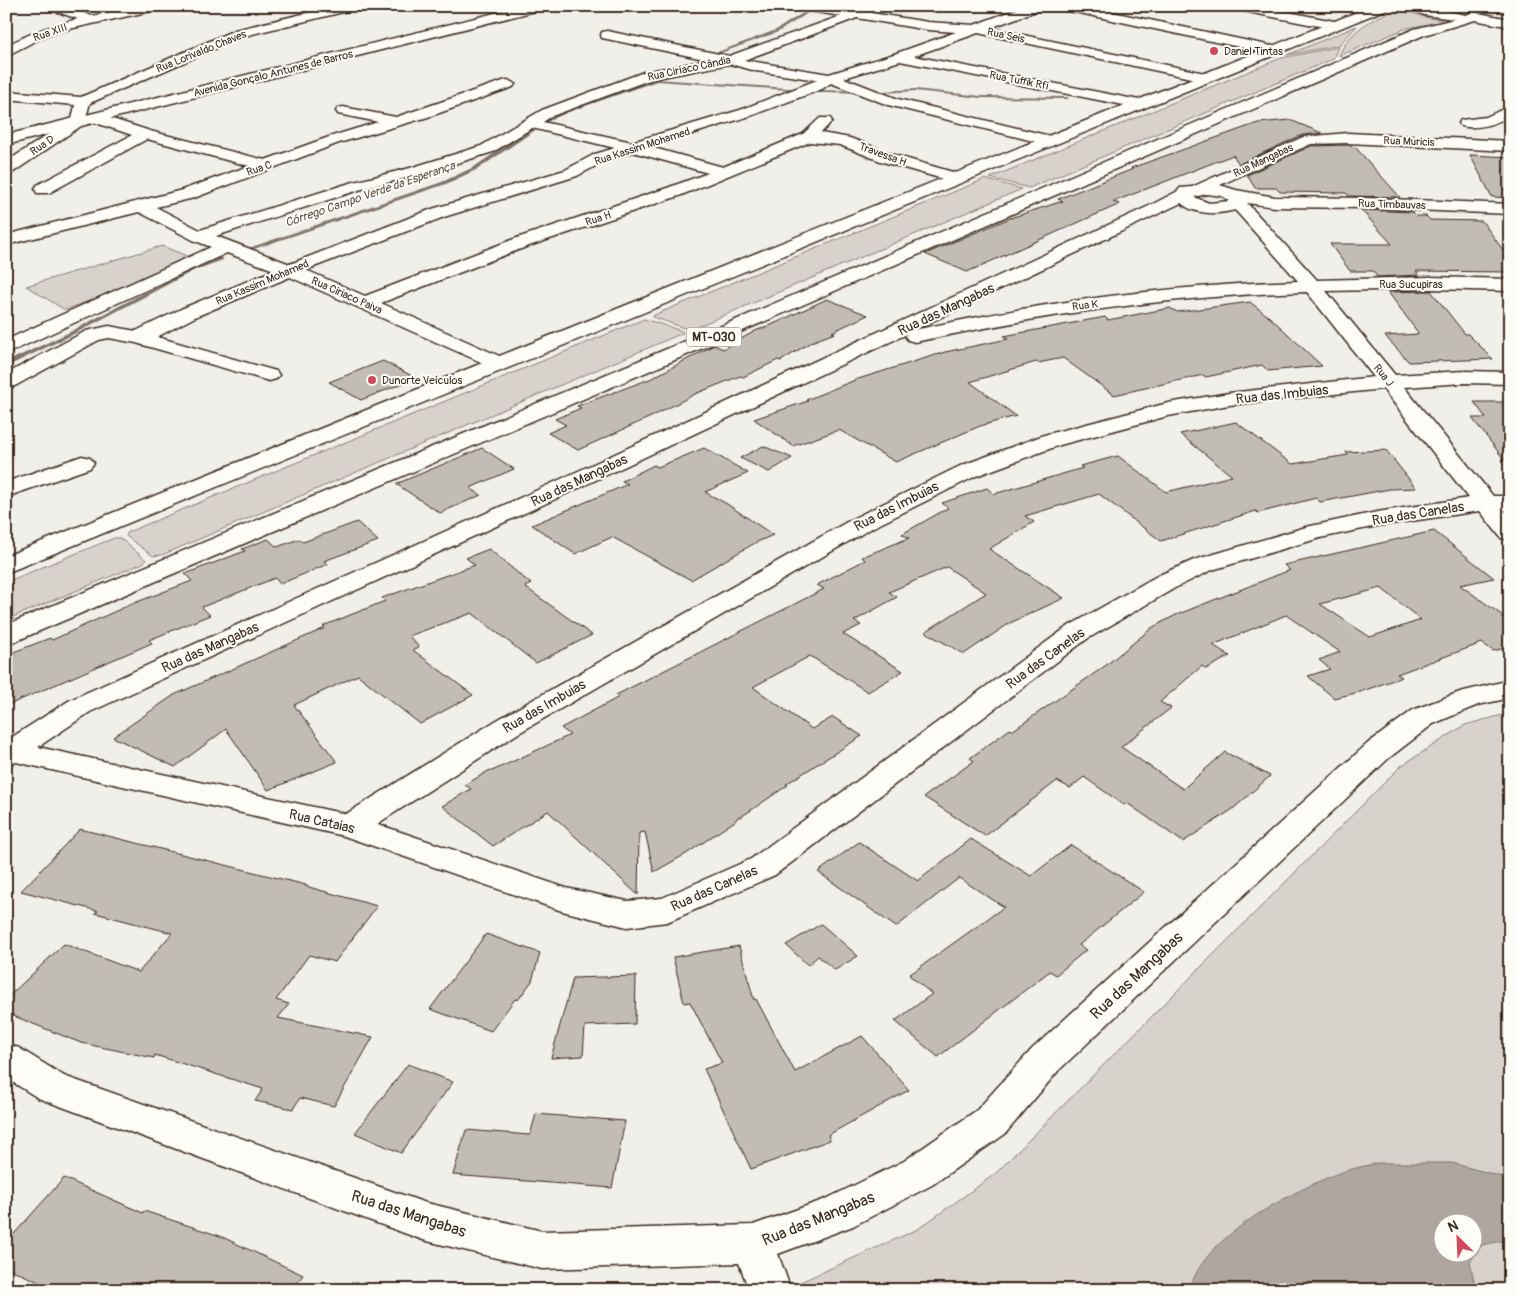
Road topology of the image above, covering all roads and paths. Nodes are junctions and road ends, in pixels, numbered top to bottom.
1 (53, 6) edge
2 (156, 6) edge
3 (352, 6) edge
4 (539, 6) edge
5 (806, 6) edge
6 (879, 6) edge
7 (1037, 6) edge
8 (1065, 6) edge
9 (1238, 6) edge
10 (1383, 6) edge
11 (1411, 6) edge
12 (1496, 8) dead end
13 (857, 13) junction
14 (1473, 16) junction
15 (90, 20) junction
16 (1334, 25) junction
17 (1510, 25) edge
18 (978, 29) junction
19 (1429, 29) junction
20 (607, 36) dead end
21 (1272, 50) junction
22 (6, 52) edge
23 (900, 57) junction
24 (730, 60) junction
25 (695, 67) junction
26 (1205, 77) junction
27 (830, 78) junction
28 (508, 84) dead end
29 (6, 94) edge
30 (83, 102) junction
31 (1139, 104) junction
32 (1510, 110) edge
33 (343, 111) dead end
34 (592, 112) dead end
35 (95, 118) junction
36 (576, 118) dead end
37 (824, 121) dead end
38 (79, 122) junction
39 (398, 122) junction
40 (1466, 123) dead end
41 (538, 125) junction
42 (145, 134) junction
43 (808, 137) junction
44 (6, 140) edge
45 (1049, 140) junction
46 (1308, 140) joint
47 (1510, 146) edge
48 (632, 147) junction
49 (265, 165) junction
50 (6, 170) edge
51 (724, 172) junction
52 (957, 178) junction
53 (43, 189) dead end
54 (1191, 191) junction
55 (1231, 195) junction
56 (139, 205) junction
57 (1210, 208) junction
58 (1510, 209) edge
59 (1155, 210) junction
60 (1254, 220) junction
61 (199, 236) junction
62 (6, 240) edge
63 (225, 247) junction
64 (290, 270) junction
65 (1510, 285) edge
66 (1312, 286) junction
67 (366, 303) junction
68 (139, 338) junction
69 (6, 348) edge
70 (862, 348) junction
71 (499, 363) junction
72 (269, 375) dead end
73 (1510, 378) edge
74 (1389, 381) junction
75 (6, 383) edge
76 (82, 463) dead end
77 (6, 490) edge
78 (1497, 503) edge
79 (1510, 533) edge
80 (6, 565) edge
81 (6, 636) edge
82 (1510, 689) edge
83 (8, 753) edge
84 (350, 826) junction
85 (627, 914) joint
86 (6, 1059) edge
87 (753, 1244) junction
88 (770, 1290) edge

1 - 15 street
2 - 15 street, Rua XIII
3 - 30 street, Rua Lorivaldo Chaves
4 - 35 street, Avenida Gonçalo Antunes de Barros
5 - 13 street, Rua Seis
6 - 13 street, Rua Ciríaco Cândia
7 - 18 street, Rua Kassim Mohamed
8 - 21 street
9 - 16 street
10 - 16 street
11 - 14 street, MT-030
12 - 14 street, MT-030
13 - 18 street, Rua Seis
13 - 24 street, Rua Ciríaco Cândia
14 - 17 street
14 - 19 street, MT-030
15 - 22 street, Rua XIII
16 - 21 street
17 - 19 street
18 - 23 street, Rua Kassim Mohamed
18 - 26 street, Rua Seis
19 - 81 street, MT-030
20 - 24 street
21 - 26 street
23 - 27 street, Rua Kassim Mohamed
23 - 31 street, Rua Tuffik Rfi
24 - 25 street, Rua Ciríaco Cândia
24 - 27 street
25 - 34 street
25 - 41 street, Rua Ciríaco Cândia
26 - 31 street
27 - 45 street
27 - 48 street, Rua Kassim Mohamed
28 - 39 street, Rua C
29 - 30 street
30 - 38 street
31 - 45 street
32 - 40 street
33 - 39 street
35 - 38 street, Avenida Gonçalo Antunes de Barros
35 - 42 street
36 - 41 street
37 - 43 street, Rua H
38 - 44 street, Avenida Gonçalo Antunes de Barros
38 - 50 street, Rua D
39 - 49 street, Rua C
41 - 48 street
41 - 61 street, Rua Ciríaco Cândia
42 - 49 street
42 - 53 street
43 - 51 street, Rua H
43 - 52 street, Travessa H
45 - 52 street
46 - 47 street, Rua Muricis
46 - 55 street, Rua Mangabas
48 - 51 street
48 - 64 street, Rua Kassim Mohamed
49 - 56 street, Rua C
51 - 67 street, Rua H
52 - 71 street
54 - 55 street
54 - 57 street
54 - 59 street, Rua das Mangabas
55 - 57 street
55 - 58 street, Rua Timbauvas
55 - 60 street, Rua J
56 - 61 street, Rua Ciriaco Paiva
56 - 62 street, Rua C
57 - 59 street
57 - 60 street
59 - 70 street, Rua das Mangabas
60 - 66 street, Rua J
61 - 63 street, Rua Ciriaco Paiva
63 - 64 street, Rua Ciriaco Paiva
63 - 69 street
64 - 67 street, Rua Ciriaco Paiva
64 - 68 street, Rua Kassim Mohamed
65 - 66 street, Rua Sucupiras
66 - 70 street, Rua K
66 - 74 street, Rua J
67 - 71 street, Rua Ciriaco Paiva
68 - 72 street
68 - 75 street
70 - 83 street, Rua das Mangabas
71 - 80 street
73 - 74 street, Rua das Imbuias
74 - 78 street, Rua J
74 - 84 street, Rua das Imbuias
76 - 77 street
78 - 79 street, Rua J
78 - 85 street, Rua das Canelas
82 - 87 street, Rua das Mangabas
83 - 84 street, Rua Cataias
84 - 85 street, Rua Cataias
86 - 87 street, Rua das Mangabas
87 - 88 street

